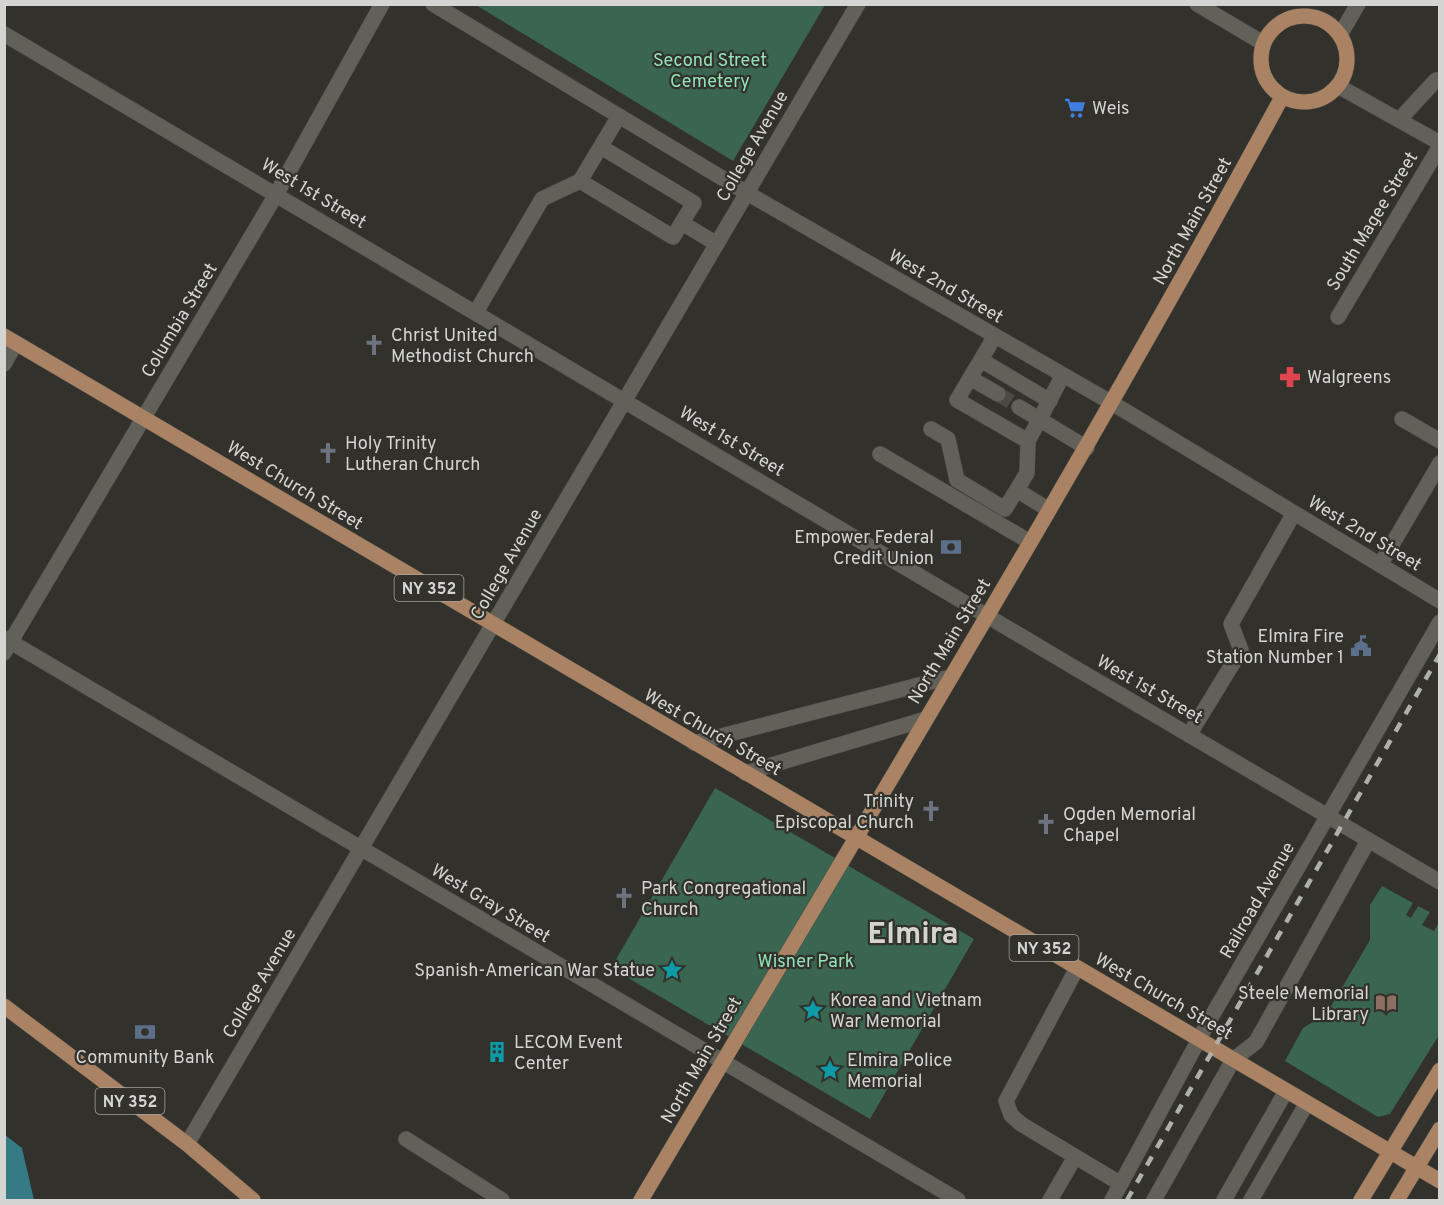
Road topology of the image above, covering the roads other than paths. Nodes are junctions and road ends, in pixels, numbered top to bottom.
1 (382, 4) edge
2 (433, 4) edge
3 (858, 4) edge
4 (1197, 4) edge
5 (1358, 4) edge
6 (1305, 10) edge
7 (4, 34) edge
8 (1340, 35) junction
9 (1263, 43) junction
10 (1440, 80) edge
11 (1338, 86) junction
12 (1282, 97) junction
13 (619, 116) junction
14 (1399, 120) junction
15 (1440, 145) edge
16 (601, 147) junction
17 (580, 181) junction
18 (277, 193) junction
19 (747, 194) junction
20 (682, 223) junction
21 (717, 244) junction
22 (476, 312) junction
23 (1338, 317) dead end
24 (994, 336) junction
25 (10, 340) edge
26 (981, 360) junction
27 (4, 364) edge
28 (1063, 375) junction
29 (970, 378) junction
30 (998, 394) tunnel mouth
31 (625, 400) junction
32 (1050, 401) junction
33 (1112, 403) junction
34 (1019, 406) tunnel mouth
35 (144, 418) junction
36 (1040, 419) junction
37 (1402, 419) dead end
38 (932, 429) dead end
39 (1028, 441) junction
40 (1440, 441) edge
41 (1087, 448) junction
42 (880, 454) dead end
43 (1440, 463) edge
44 (1017, 490) junction
45 (1049, 510) junction
46 (1294, 513) junction
47 (1030, 542) junction
48 (1380, 565) junction
49 (1440, 601) edge
50 (986, 616) junction
51 (1440, 622) edge
52 (493, 626) junction
53 (7, 644) edge
54 (950, 677) junction
55 (926, 718) junction
56 (1190, 735) junction
57 (694, 743) junction
58 (745, 773) junction
59 (1328, 816) junction
60 (855, 837) junction
61 (1368, 841) junction
62 (361, 849) junction
63 (1440, 882) edge
64 (1077, 968) junction
65 (4, 1006) edge
66 (1199, 1039) junction
67 (1233, 1060) junction
68 (722, 1063) junction
69 (1440, 1070) edge
70 (1286, 1091) junction
71 (1307, 1103) junction
72 (1440, 1129) edge
73 (406, 1139) dead end
74 (187, 1144) junction
75 (1075, 1157) junction
76 (1404, 1160) junction
77 (1440, 1181) edge
78 (1121, 1184) junction
79 (253, 1200) edge
80 (502, 1200) edge
81 (641, 1200) edge
82 (958, 1200) edge
83 (1050, 1200) edge
84 (1112, 1200) edge
85 (1154, 1200) edge
86 (1224, 1200) edge
87 (1251, 1200) edge
88 (1361, 1200) edge
89 (1397, 1200) edge

1 - 18 street, Columbia Street
2 - 13 street, West 2nd Street
3 - 19 street, College Avenue
4 - 9 street
5 - 8 street
6 - 8 main road
6 - 9 main road
7 - 18 street, West 1st Street
8 - 11 main road
9 - 12 main road
10 - 14 street
11 - 12 main road
11 - 14 street
12 - 33 main road, North Main Street
13 - 16 street
13 - 19 street, West 2nd Street
14 - 15 street
15 - 23 street, South Magee Street
16 - 17 street
16 - 20 street
17 - 20 street
17 - 22 street
18 - 22 street, West 1st Street
18 - 35 street, Columbia Street
19 - 21 street, College Avenue
19 - 24 street, West 2nd Street
20 - 21 street
21 - 31 street, College Avenue
22 - 31 street, West 1st Street
24 - 26 street
24 - 28 street, West 2nd Street
25 - 27 street
25 - 35 main road, West Church Street / NY 352
26 - 29 street
26 - 32 street
28 - 32 street
28 - 33 street, West 2nd Street
29 - 30 street
29 - 39 street
31 - 50 street, West 1st Street
31 - 52 street, College Avenue
32 - 36 street
33 - 41 main road, North Main Street
33 - 46 street, West 2nd Street
34 - 36 street
35 - 52 main road, West Church Street / NY 352
35 - 53 street, Columbia Street
36 - 39 street
36 - 41 street
37 - 40 street
38 - 44 street
39 - 44 street
41 - 45 main road, North Main Street
42 - 47 street
43 - 48 street
44 - 45 street
45 - 47 main road, North Main Street
46 - 48 street, West 2nd Street
46 - 56 street
47 - 50 main road, North Main Street
48 - 49 street, West 2nd Street
50 - 54 main road, North Main Street
50 - 56 street, West 1st Street
51 - 59 street, Railroad Avenue
52 - 57 main road, West Church Street / NY 352
52 - 62 street, College Avenue
53 - 62 street, West Gray Street
54 - 55 main road, North Main Street
54 - 57 street
55 - 58 street
55 - 60 main road, North Main Street
56 - 59 street, West 1st Street
57 - 58 main road, West Church Street / NY 352
58 - 60 main road, West Church Street / NY 352
59 - 61 street, West 1st Street
59 - 66 street, Railroad Avenue
60 - 64 main road, West Church Street / NY 352
60 - 68 main road, North Main Street
61 - 63 street, West 1st Street
61 - 67 street
62 - 68 street, West Gray Street
62 - 74 street, College Avenue
64 - 66 main road, West Church Street / NY 352
64 - 75 street
65 - 74 main road, NY 352
66 - 67 main road, West Church Street / NY 352
66 - 78 street, Railroad Avenue
67 - 70 main road, West Church Street / NY 352
67 - 85 street
68 - 81 main road, North Main Street
68 - 82 street, West Gray Street
69 - 76 main road
70 - 71 main road, West Church Street / NY 352
70 - 86 street
71 - 76 main road, West Church Street / NY 352
71 - 87 street
72 - 76 main road
73 - 80 street
74 - 79 main road, NY 352
75 - 78 street
75 - 83 street
76 - 77 main road, NY 352
76 - 88 main road
76 - 89 main road
78 - 84 street, Railroad Avenue

